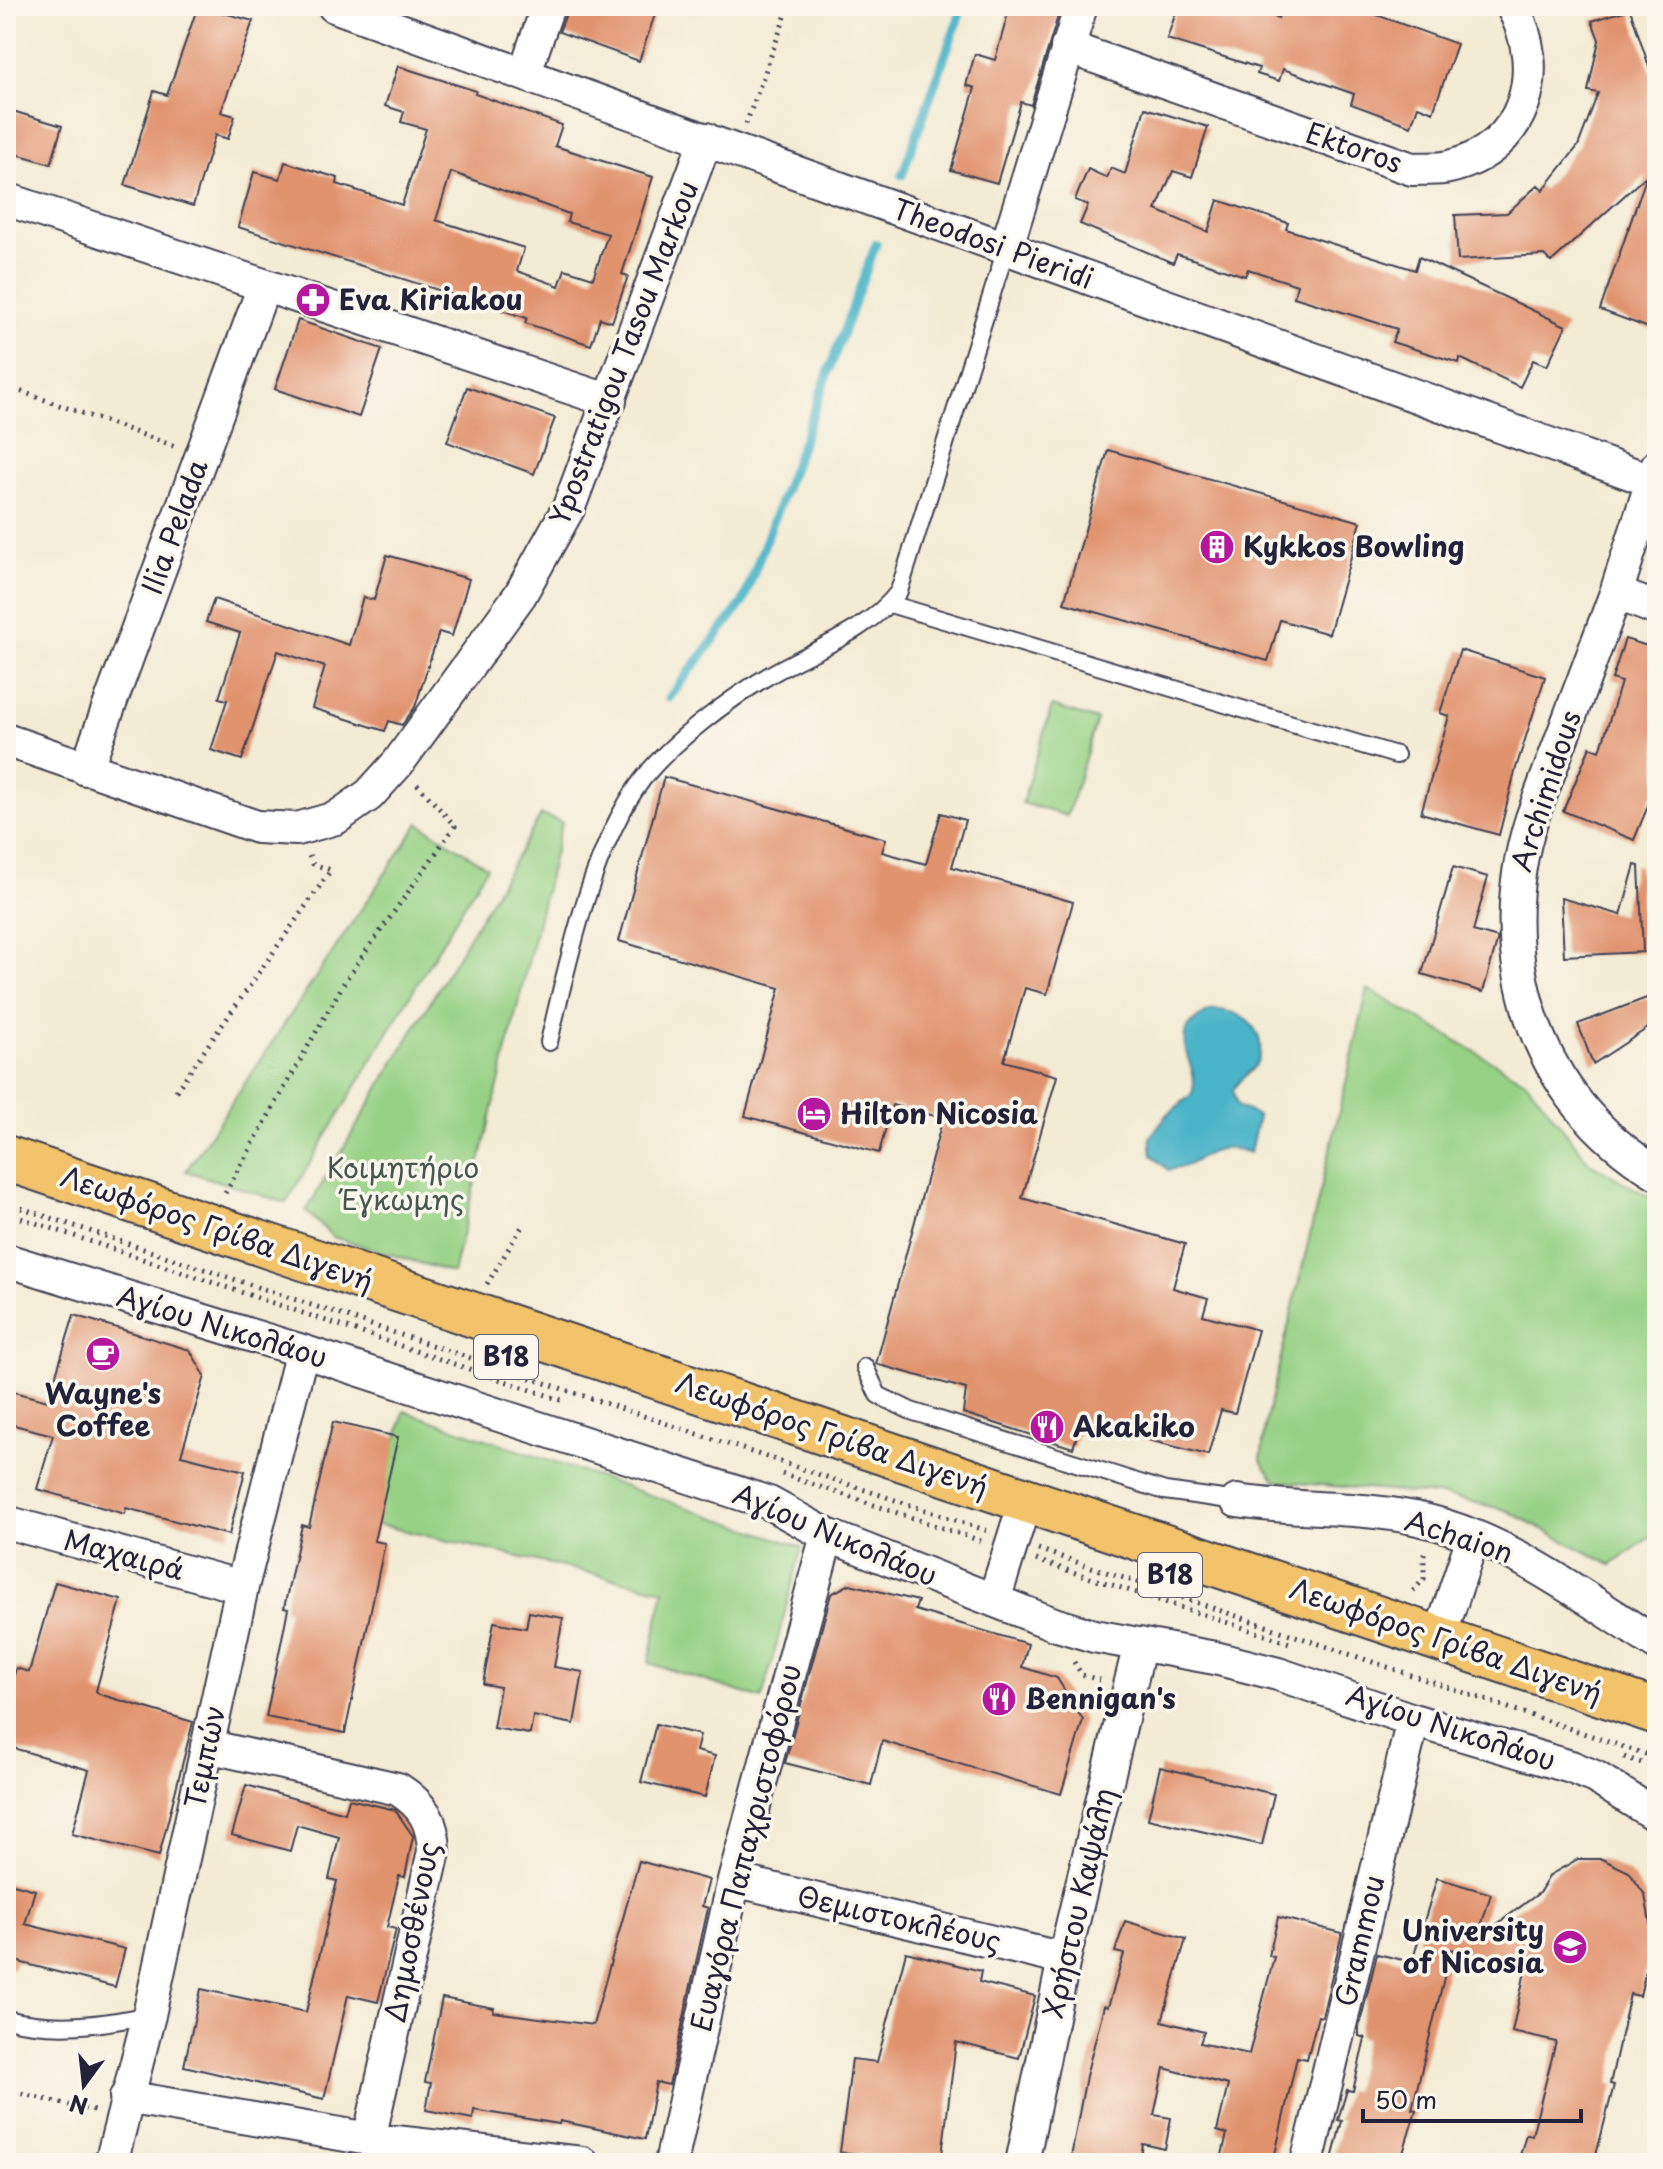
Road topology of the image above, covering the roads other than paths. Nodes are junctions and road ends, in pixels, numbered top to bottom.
1 (334, 6) edge
2 (548, 6) edge
3 (1081, 6) edge
4 (1512, 6) edge
5 (1067, 47) junction
6 (525, 72) junction
7 (721, 145) junction
8 (6, 199) edge
9 (1006, 249) junction
10 (264, 286) junction
11 (610, 401) junction
12 (1654, 473) edge
13 (1616, 593) junction
14 (890, 604) junction
15 (1657, 609) edge
16 (6, 740) edge
17 (1396, 755) dead end
18 (86, 769) junction
19 (549, 1042) dead end
20 (6, 1158) edge
21 (1657, 1173) edge
22 (6, 1190) edge
23 (6, 1260) edge
24 (302, 1351) junction
25 (865, 1367) dead end
26 (1237, 1501) joint
27 (6, 1522) edge
28 (827, 1535) junction
29 (1473, 1537) junction
30 (1013, 1538) junction
31 (242, 1587) junction
32 (994, 1600) junction
33 (1439, 1639) junction
34 (1140, 1644) junction
35 (1657, 1644) edge
36 (1657, 1712) edge
37 (1413, 1720) junction
38 (1657, 1740) edge
39 (207, 1746) junction
40 (1657, 1816) edge
41 (734, 1880) junction
42 (1064, 1959) junction
43 (149, 2015) junction
44 (6, 2019) edge
45 (124, 2107) junction
46 (369, 2139) junction
47 (111, 2163) edge
48 (582, 2163) edge
49 (671, 2163) edge
50 (1022, 2163) edge
51 (1307, 2163) edge

1 - 6 street, Theodosi Pieridi
2 - 6 street
3 - 5 street
4 - 5 street, Ektoros
5 - 9 street
6 - 7 street, Theodosi Pieridi
7 - 9 street, Theodosi Pieridi
7 - 11 street, Ypostratigou Tasou Markou
8 - 10 street
9 - 12 street, Theodosi Pieridi
9 - 14 lane
10 - 11 street
10 - 18 street, Ilia Pelada
11 - 18 street, Ypostratigou Tasou Markou
12 - 13 street, Archimidous
13 - 15 street
13 - 21 street, Archimidous
14 - 17 lane
14 - 19 lane
16 - 18 street, Ypostratigou Tasou Markou
20 - 33 main road, Λεωφόρος Γρίβα Διγενή / B18
22 - 30 main road, Λεωφόρος Γρίβα Διγενή / B18
23 - 24 street, Αγίου Νικολάου
24 - 28 street, Αγίου Νικολάου
24 - 31 street, Τεμπών
25 - 26 lane
26 - 29 street, Achaion
27 - 31 street, Μαχαιρά
28 - 32 street, Αγίου Νικολάου
28 - 41 street, Ευαγόρα Παπαχριστοφόρου
29 - 33 street
29 - 35 street, Achaion
30 - 32 street
30 - 38 main road, Λεωφόρος Γρίβα Διγενή / B18
31 - 39 street, Τεμπών
32 - 34 street, Αγίου Νικολάου
33 - 36 main road, Λεωφόρος Γρίβα Διγενή / B18
34 - 37 street, Αγίου Νικολάου
34 - 42 street, Χρήστου Καψάλη
37 - 40 street, Αγίου Νικολάου
37 - 51 street, Grammou
39 - 43 street, Τεμπών
39 - 46 street, Δημοσθένους
41 - 42 street, Θεμιστοκλέους
41 - 49 street, Ευαγόρα Παπαχριστοφόρου
42 - 50 street, Χρήστου Καψάλη
43 - 44 lane
43 - 45 street, Τεμπών
45 - 46 street
45 - 47 street, Τεμπών
46 - 48 street

